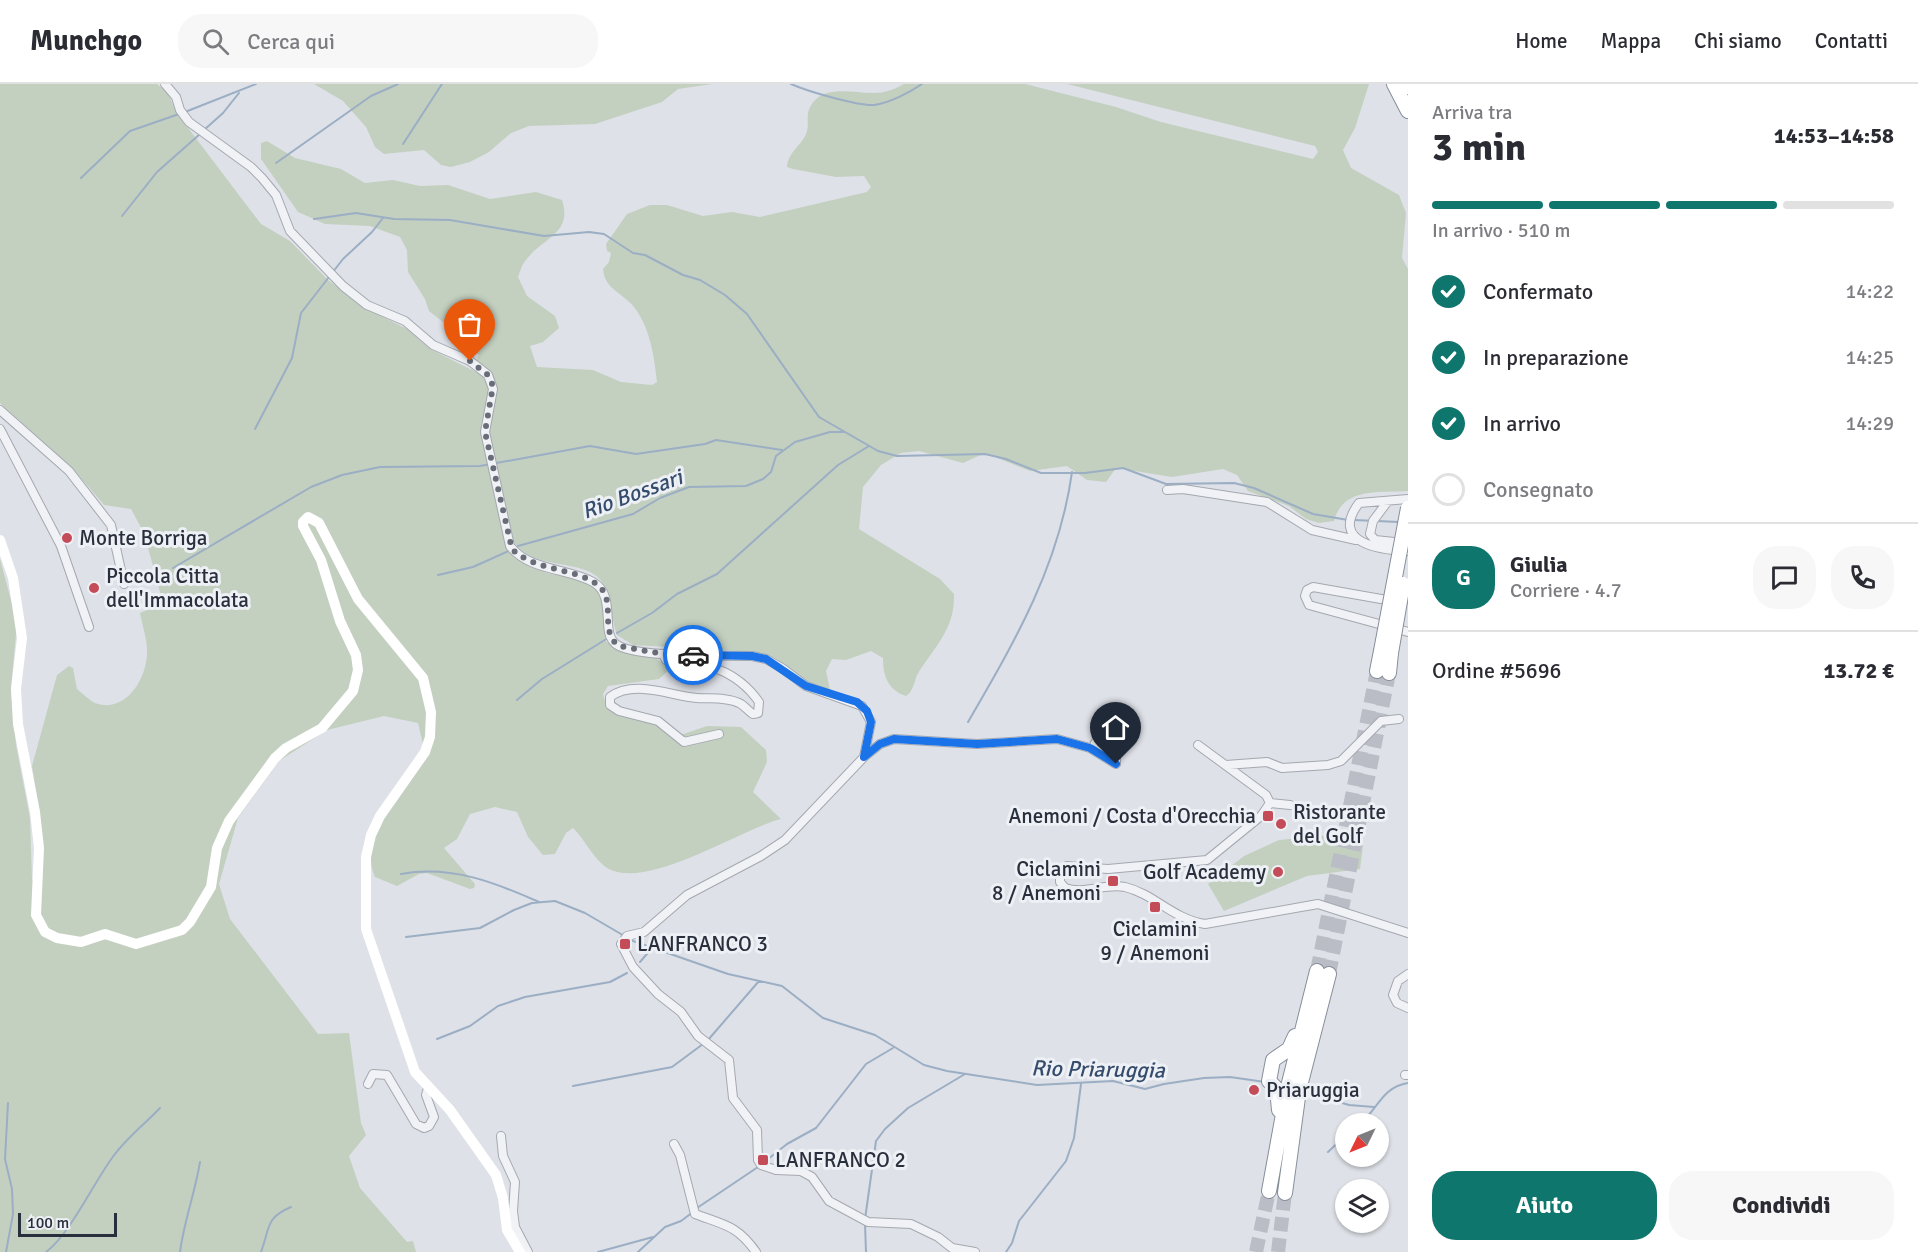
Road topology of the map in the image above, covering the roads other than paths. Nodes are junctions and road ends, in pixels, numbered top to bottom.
1 (165, 84) edge
2 (1394, 84) edge
3 (1408, 111) edge
4 (0, 410) edge
5 (0, 429) edge
6 (1167, 490) dead end
7 (1408, 499) edge
8 (1388, 501) junction
9 (1408, 508) edge
10 (0, 540) edge
11 (1356, 540) junction
12 (1408, 543) edge
13 (1408, 552) edge
14 (124, 584) dead end
15 (1408, 599) edge
16 (89, 627) dead end
17 (1408, 632) edge
18 (1386, 652) junction
19 (663, 654) junction
20 (1383, 672) tunnel mouth
21 (1399, 719) dead end
22 (719, 734) dead end
23 (1095, 743) dead end
24 (1198, 745) dead end
25 (864, 757) junction
26 (1226, 765) junction
27 (1270, 803) junction
28 (1290, 805) dead end
29 (1408, 933) edge
30 (1408, 974) edge
31 (1308, 1006) junction
32 (1408, 1008) edge
33 (368, 1084) dead end
34 (428, 1088) junction
35 (501, 1136) dead end
36 (674, 1144) dead end
37 (1286, 1193) tunnel mouth
38 (520, 1252) edge
39 (528, 1252) edge
40 (756, 1252) edge
41 (975, 1252) edge

1 - 19 street
2 - 3 highway
4 - 14 street
5 - 16 street
6 - 11 street
7 - 8 street
8 - 11 street
8 - 12 street
9 - 18 highway, bridge
10 - 34 main road
11 - 13 street
13 - 18 highway, bridge
15 - 17 street
18 - 20 highway
19 - 22 street
19 - 25 street
21 - 26 street
23 - 25 street
24 - 26 street
25 - 41 street
26 - 27 street
27 - 28 street
27 - 29 street
30 - 32 street
31 - 31 highway
31 - 37 highway
33 - 34 street
34 - 38 main road
35 - 39 street
36 - 40 street

